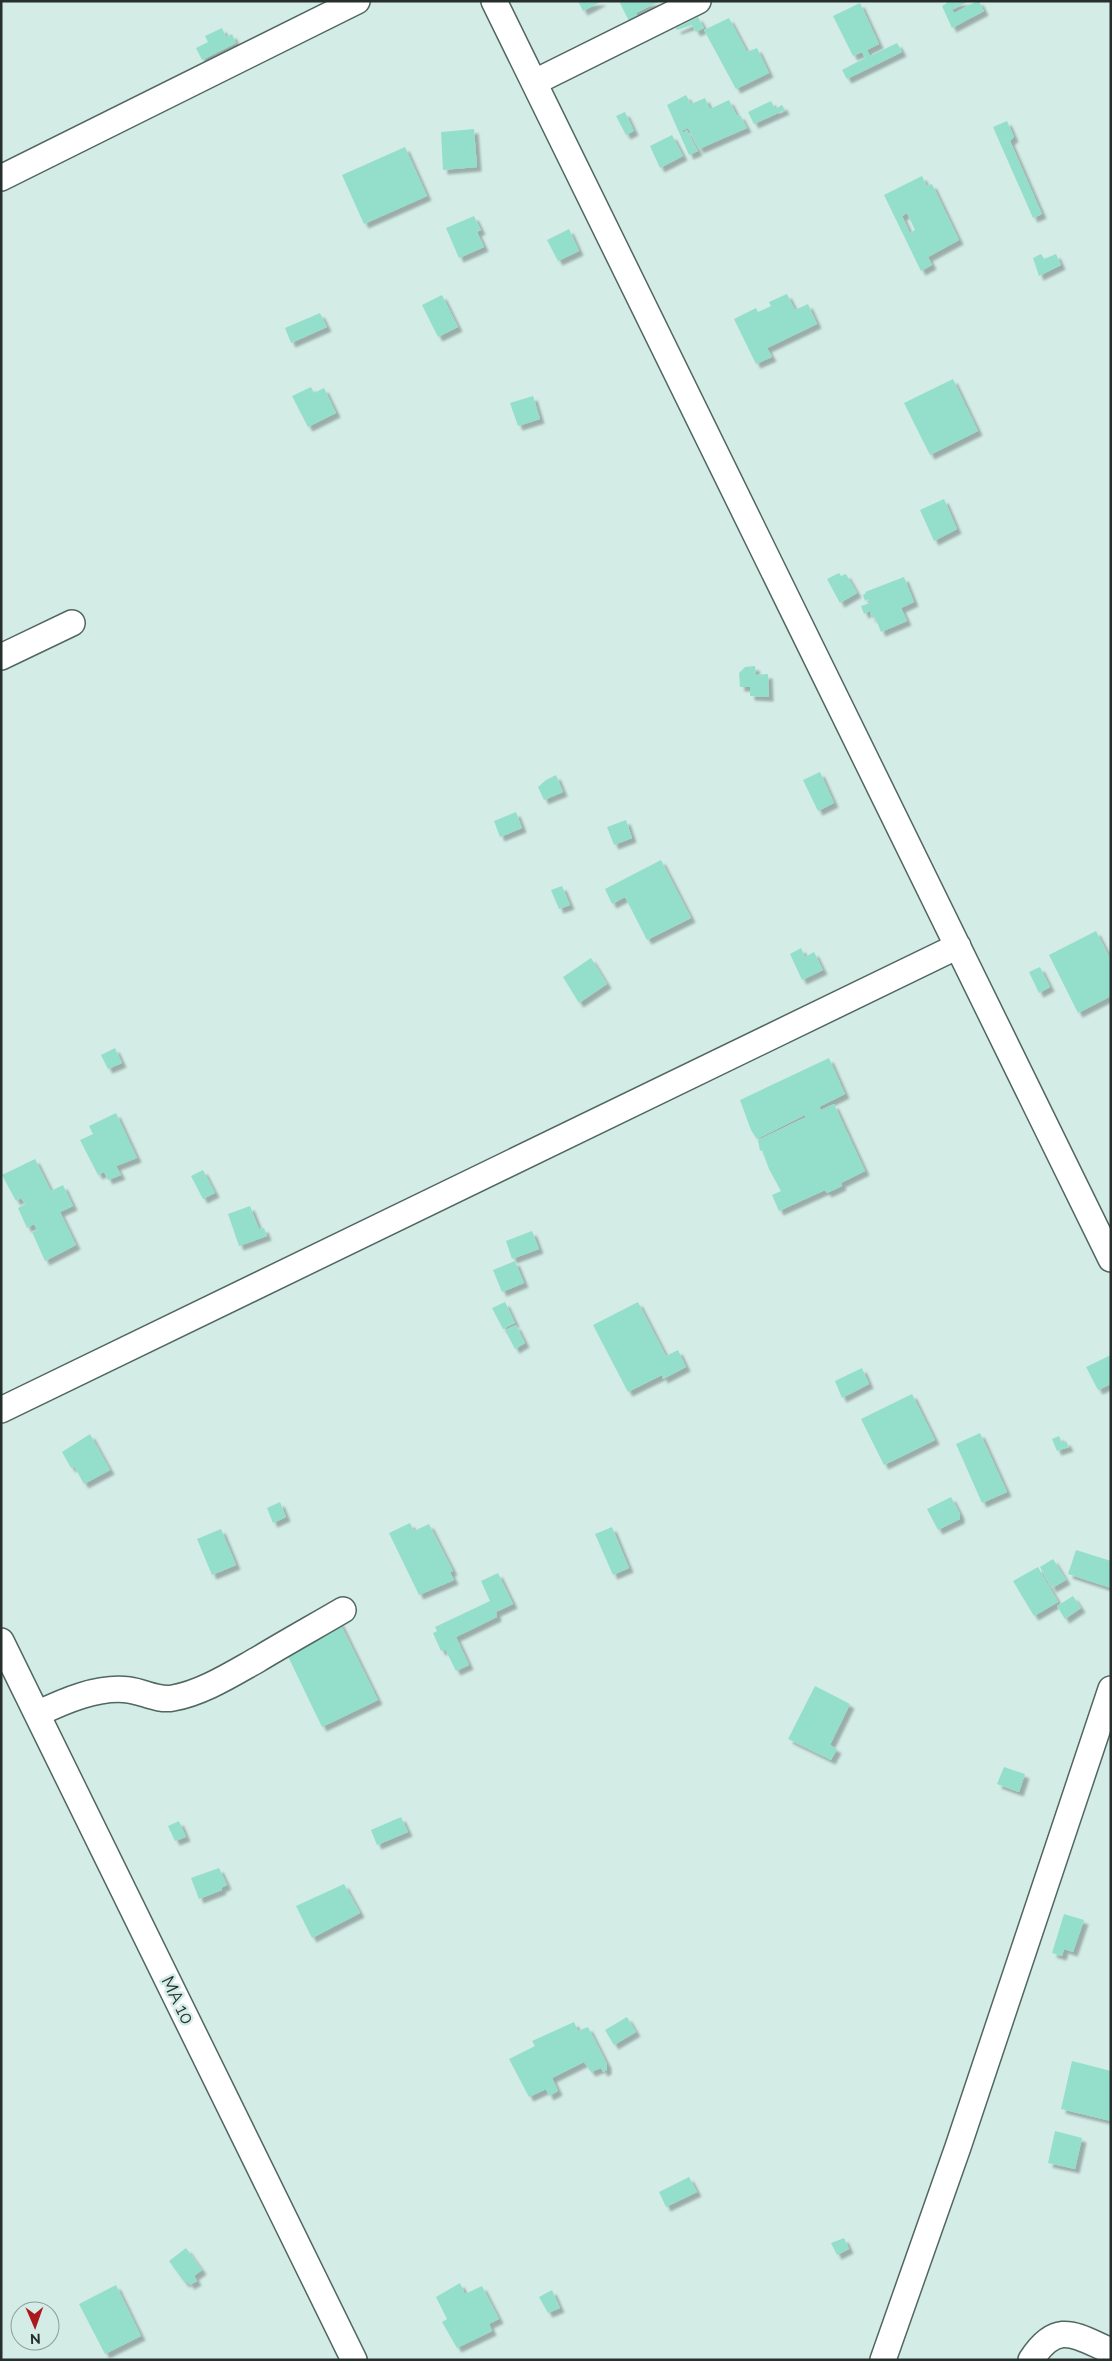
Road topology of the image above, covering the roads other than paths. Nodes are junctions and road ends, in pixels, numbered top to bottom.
1 (357, 1) edge
2 (494, 1) edge
3 (698, 1) edge
4 (535, 82) junction
5 (1, 178) edge
6 (72, 623) dead end
7 (1, 657) edge
8 (958, 946) junction
9 (1111, 1259) edge
10 (1, 1410) edge
11 (343, 1610) dead end
12 (1, 1640) edge
13 (1111, 1689) edge
14 (37, 1714) junction
15 (1111, 2351) edge
16 (354, 2360) edge
17 (883, 2360) edge
18 (1031, 2360) edge

1 - 5 street
2 - 4 street
3 - 4 street
4 - 8 street
6 - 7 street
8 - 9 street
8 - 10 street
11 - 14 street
12 - 14 street, MA 10
13 - 17 street
14 - 16 street, MA 10
15 - 18 street

